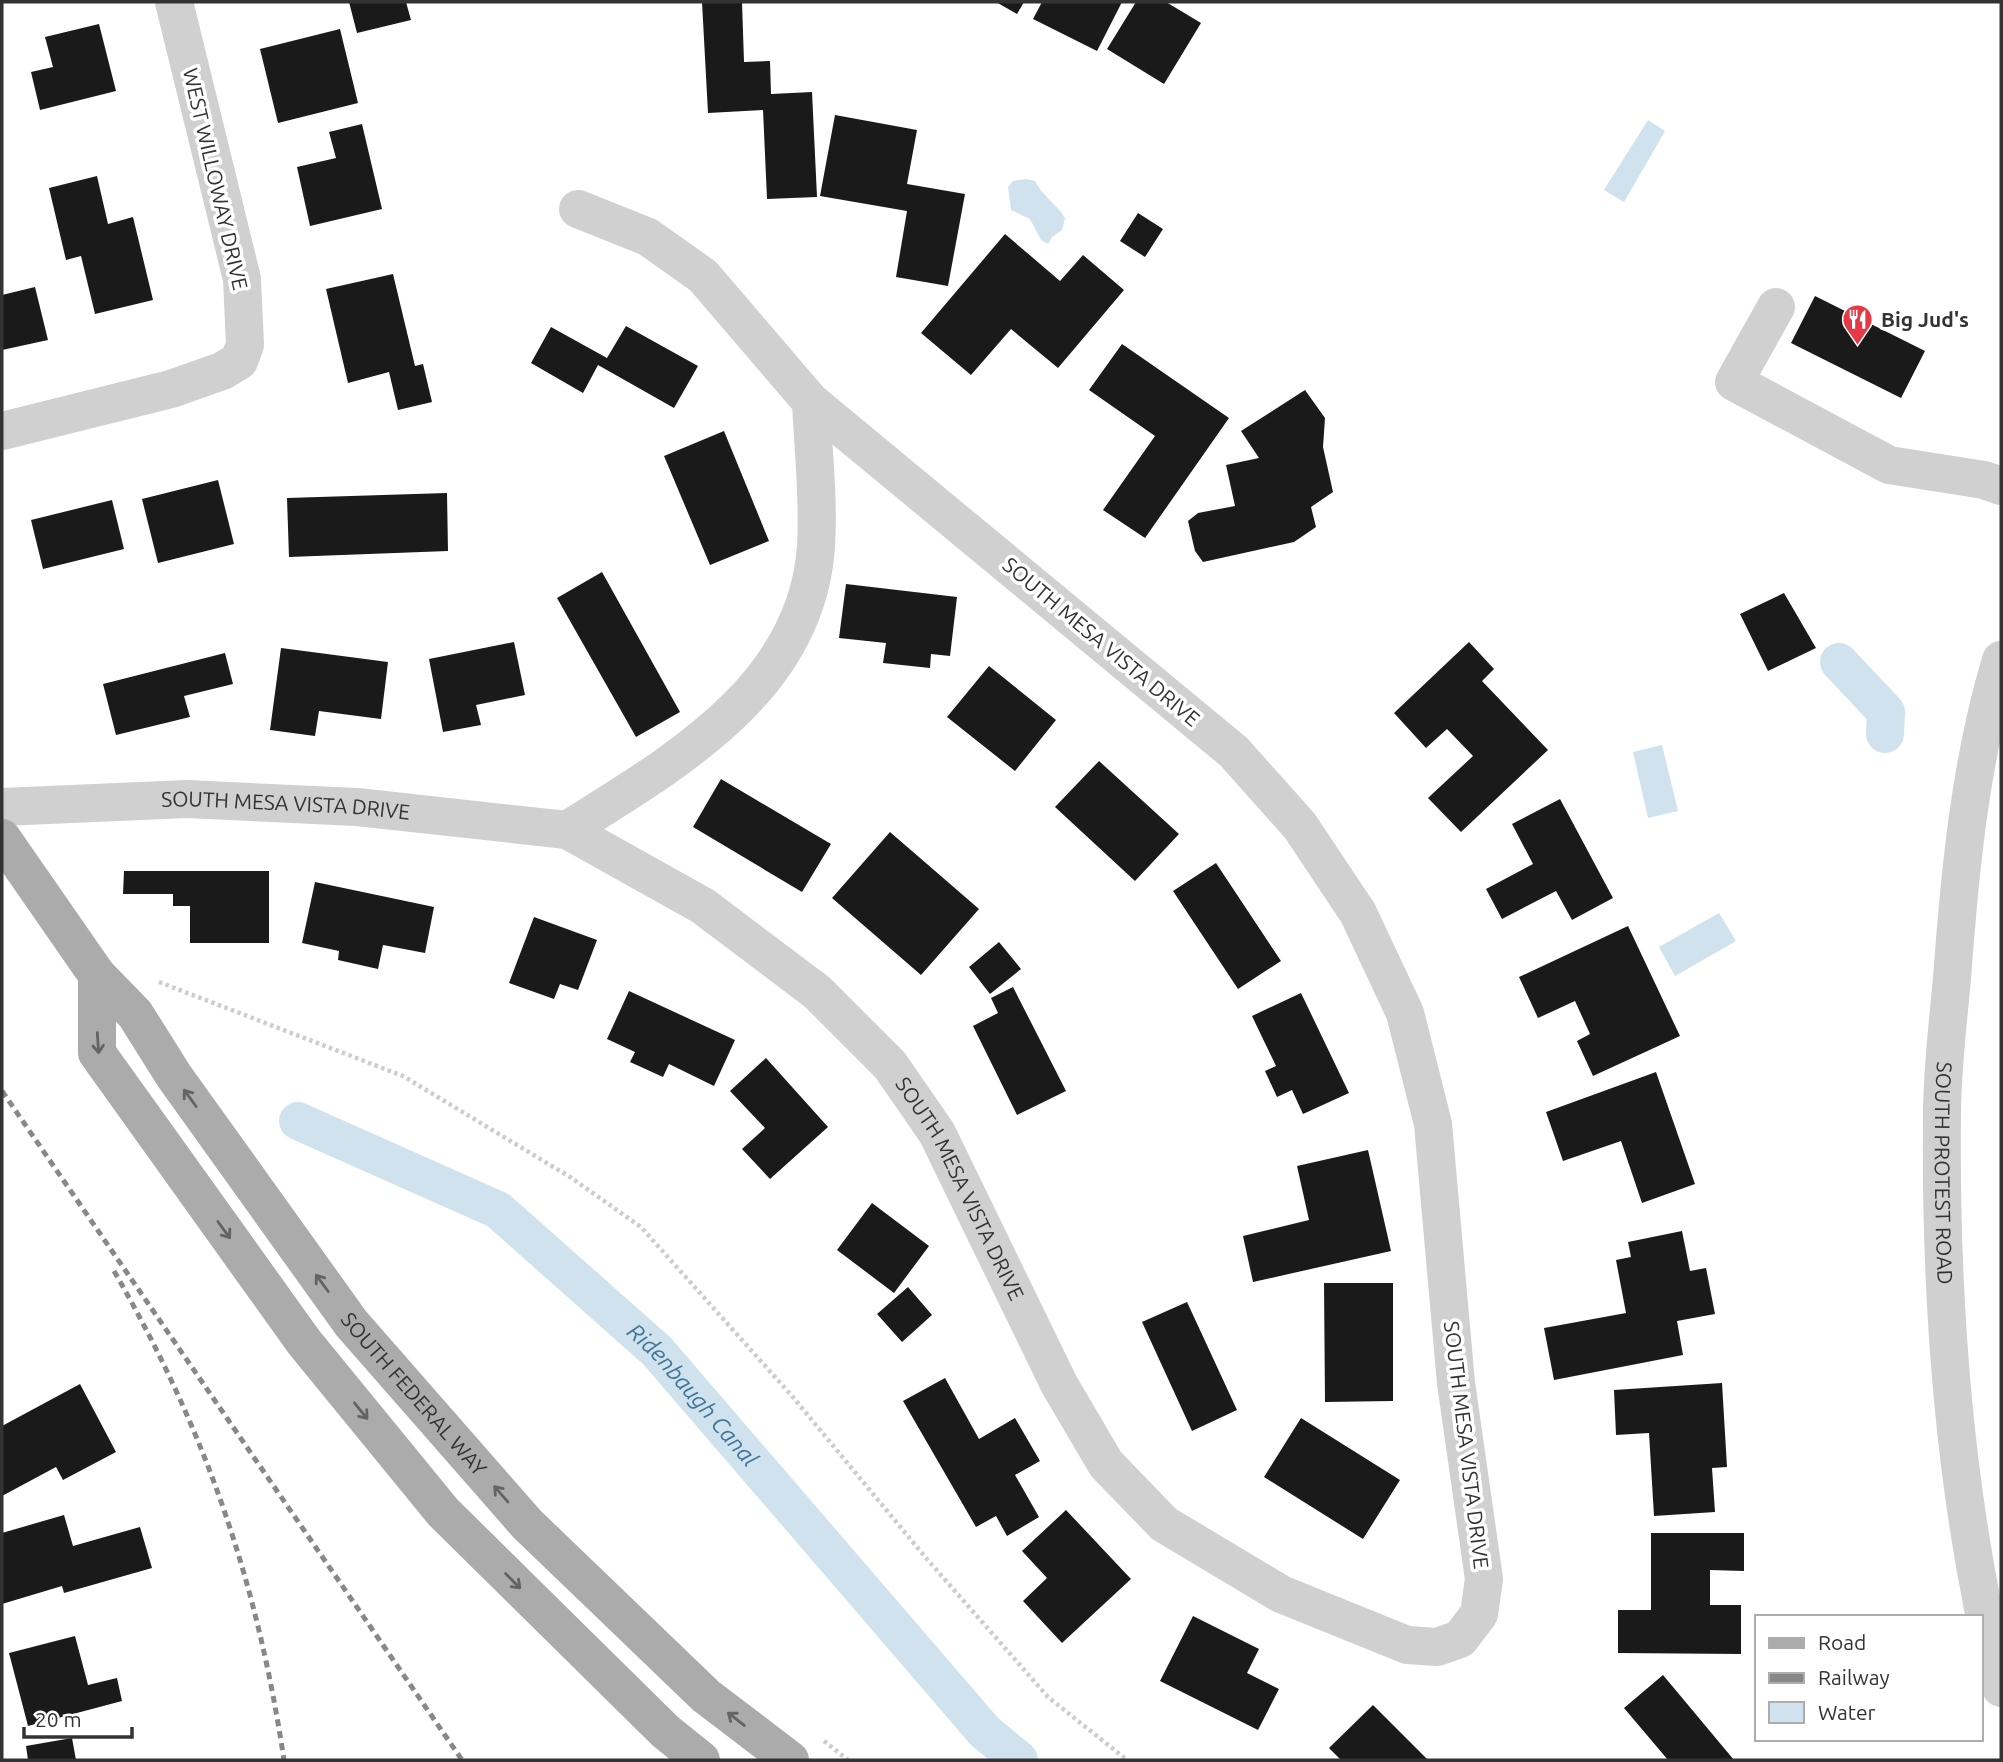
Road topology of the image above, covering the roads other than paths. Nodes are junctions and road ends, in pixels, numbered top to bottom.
1 (174, 2) edge
2 (578, 209) dead end
3 (1776, 307) dead end
4 (811, 402) junction
5 (2, 431) edge
6 (2001, 486) edge
7 (2001, 660) edge
8 (1994, 711) edge
9 (2, 807) edge
10 (567, 830) junction
11 (2, 838) edge
12 (97, 975) junction
13 (2001, 1688) edge
14 (803, 1748) edge
15 (701, 1760) edge

1 - 5 street, WEST WILLOWAY DRIVE
2 - 4 street, SOUTH MESA VISTA DRIVE
3 - 6 street
4 - 10 street
4 - 10 street, SOUTH MESA VISTA DRIVE
7 - 8 street, SOUTH PROTEST ROAD
8 - 13 street, SOUTH PROTEST ROAD
9 - 10 street, SOUTH MESA VISTA DRIVE
11 - 12 main road, SOUTH FEDERAL WAY
14 -> 12 main road, SOUTH FEDERAL WAY
12 -> 15 main road

